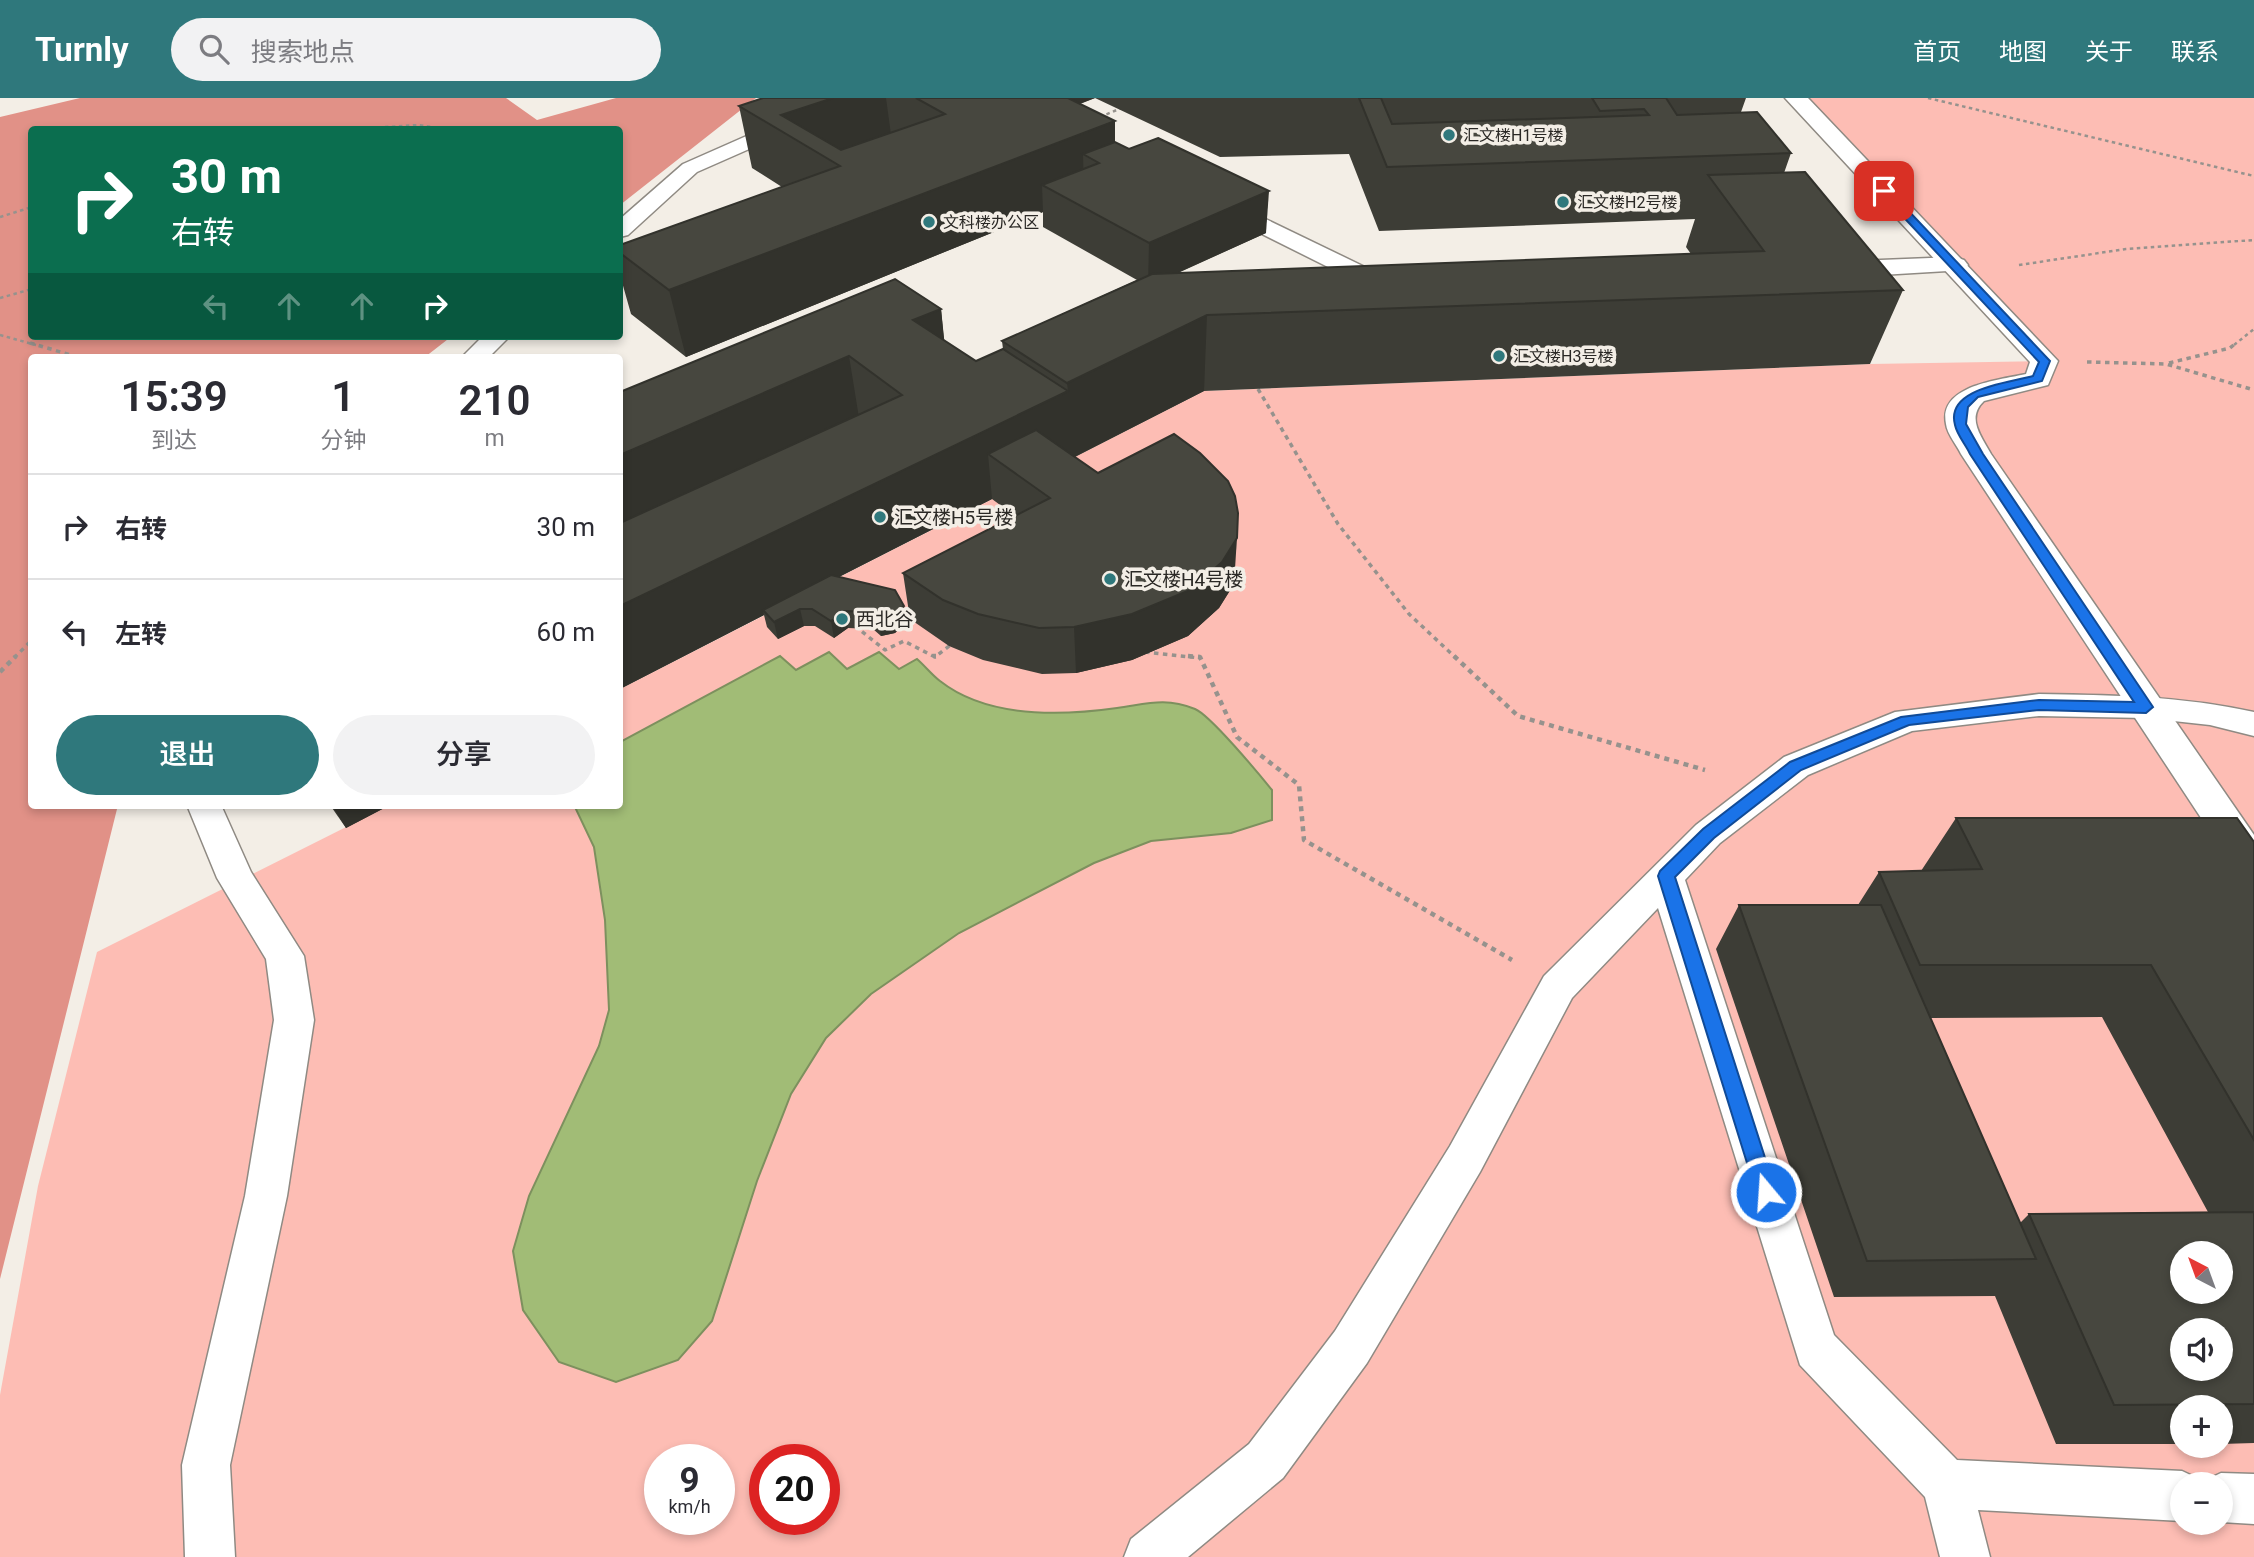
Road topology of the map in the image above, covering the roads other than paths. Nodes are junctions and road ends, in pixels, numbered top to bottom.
1 (876, 98) edge
2 (1797, 98) edge
3 (1193, 191) edge
4 (623, 227) edge
5 (1955, 265) junction
6 (1810, 271) edge
7 (1420, 289) edge
8 (493, 340) edge
9 (477, 354) edge
10 (2146, 707) junction
11 (2254, 724) edge
12 (206, 809) edge
13 (2254, 866) edge
14 (1666, 876) junction
15 (1946, 1484) junction
16 (2170, 1495) edge
17 (2233, 1498) edge
18 (2254, 1499) edge
19 (209, 1557) edge
20 (1149, 1557) edge
21 (1965, 1557) edge

1 - 4 lane
2 - 5 street
3 - 7 street
5 - 6 street
5 - 10 street
8 - 9 lane
10 - 11 lane
10 - 13 street
10 - 14 lane
12 - 19 lane
14 - 15 lane
14 - 20 lane
15 - 16 lane
15 - 21 lane
17 - 18 lane

